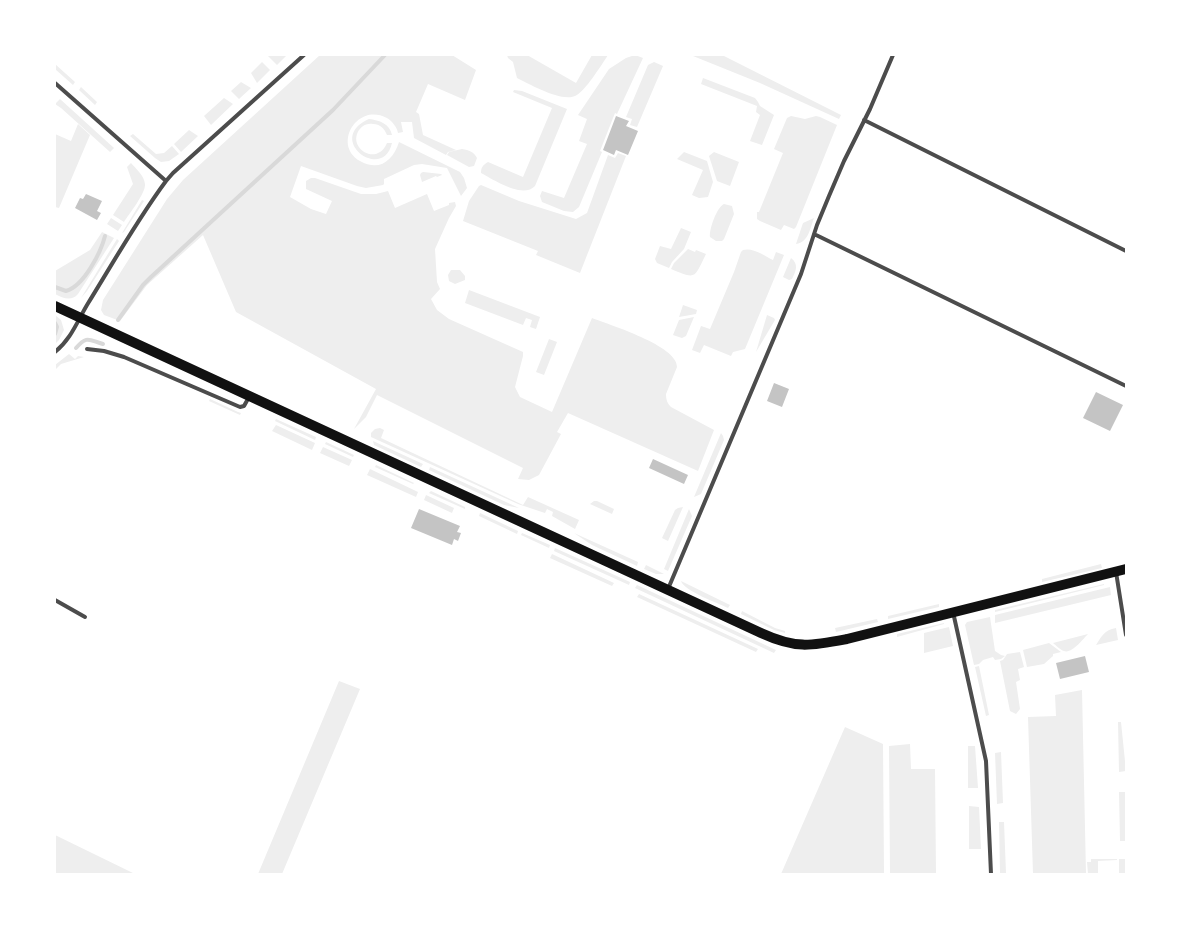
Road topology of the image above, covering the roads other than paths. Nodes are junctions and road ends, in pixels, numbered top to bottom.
1 (304, 55) edge
2 (893, 55) edge
3 (55, 83) edge
4 (864, 120) junction
5 (166, 181) junction
6 (814, 234) junction
7 (1126, 251) edge
8 (55, 306) edge
9 (80, 318) junction
10 (87, 349) dead end
11 (55, 352) edge
12 (1126, 386) edge
13 (250, 396) junction
14 (1126, 569) edge
15 (1116, 572) junction
16 (668, 590) junction
17 (55, 600) edge
18 (953, 612) junction
19 (85, 617) dead end
20 (1126, 634) edge
21 (991, 874) edge

1 - 5 street
2 - 4 street
3 - 5 street
4 - 6 street
4 - 7 street
5 - 9 street
6 - 12 street
6 - 16 street
8 - 9 main road
9 - 11 street
9 - 13 main road
10 - 13 street
13 - 16 main road
14 - 15 main road
15 - 18 main road
15 - 20 street
16 - 18 main road
17 - 19 street
18 - 21 street

